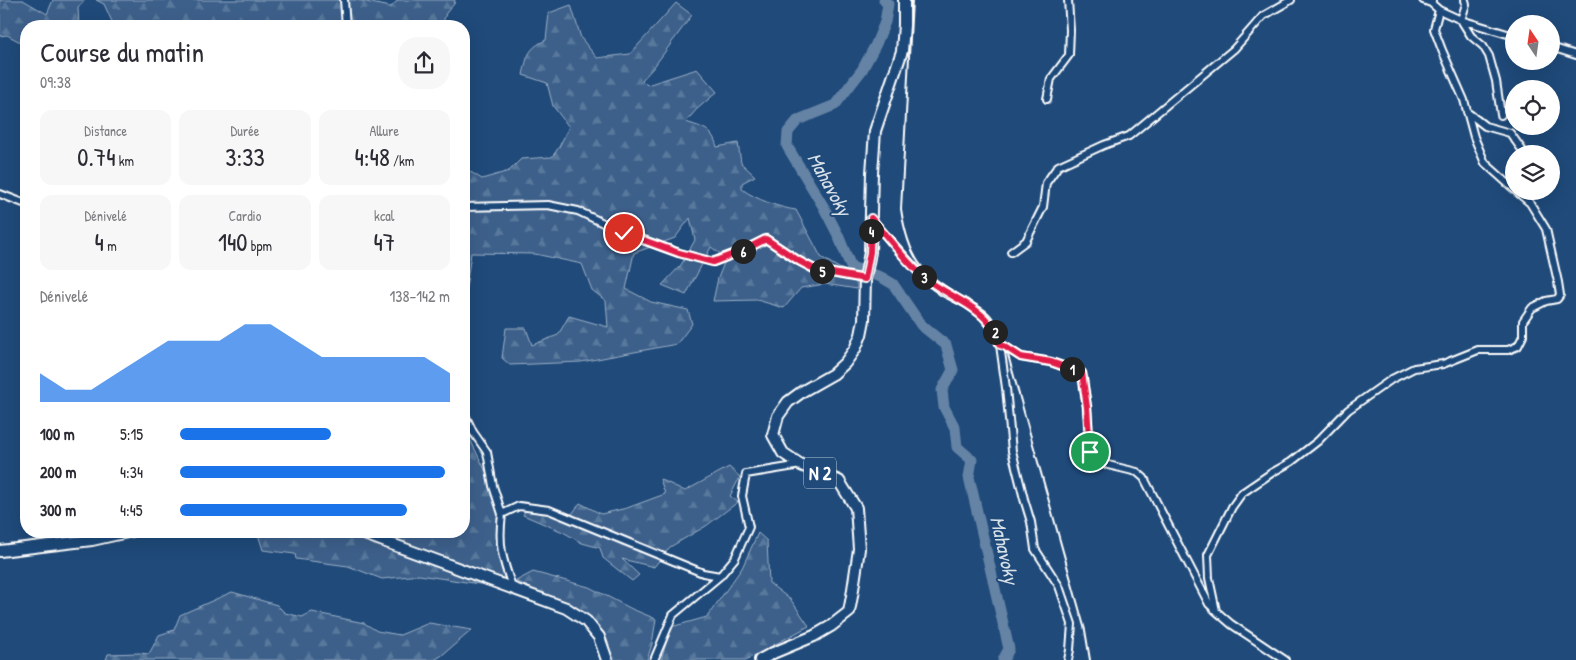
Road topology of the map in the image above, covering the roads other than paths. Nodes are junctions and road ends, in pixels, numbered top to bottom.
1 (344, 0) edge
2 (904, 0) edge
3 (1068, 0) edge
4 (1291, 0) edge
5 (1423, 0) edge
6 (1465, 0) edge
7 (1432, 2) edge
8 (1438, 10) junction
9 (346, 20) edge
10 (1461, 20) junction
11 (1505, 33) edge
12 (1560, 50) edge
13 (1576, 55) edge
14 (1047, 98) dead end
15 (1467, 112) junction
16 (1501, 115) dead end
17 (1519, 145) edge
18 (1505, 181) edge
19 (0, 194) edge
20 (1526, 200) edge
21 (20, 202) edge
22 (470, 207) edge
23 (871, 218) junction
24 (1011, 252) dead end
25 (865, 279) junction
26 (1000, 345) junction
27 (470, 426) edge
28 (801, 465) junction
29 (502, 514) junction
30 (100, 538) edge
31 (375, 538) edge
32 (0, 551) edge
33 (720, 576) junction
34 (513, 589) junction
35 (1216, 610) junction
36 (607, 660) edge
37 (654, 660) edge
38 (760, 660) edge
39 (1068, 660) edge
40 (1285, 660) edge

1 - 9 street
2 - 23 main road, N 2
3 - 14 street
4 - 24 street
5 - 7 street
6 - 10 street
7 - 8 street
8 - 10 street
8 - 15 street
10 - 11 street
10 - 16 street
12 - 13 street
15 - 17 street
15 - 18 street
19 - 21 street
20 - 35 street
22 - 25 street
23 - 25 main road, N 2
23 - 26 street
25 - 28 main road, N 2
26 - 35 street
26 - 39 street
27 - 29 street
28 - 33 street
28 - 38 main road, N 2
29 - 33 street
29 - 34 street
30 - 32 main road
31 - 34 main road
33 - 37 street
34 - 36 main road
35 - 40 street

